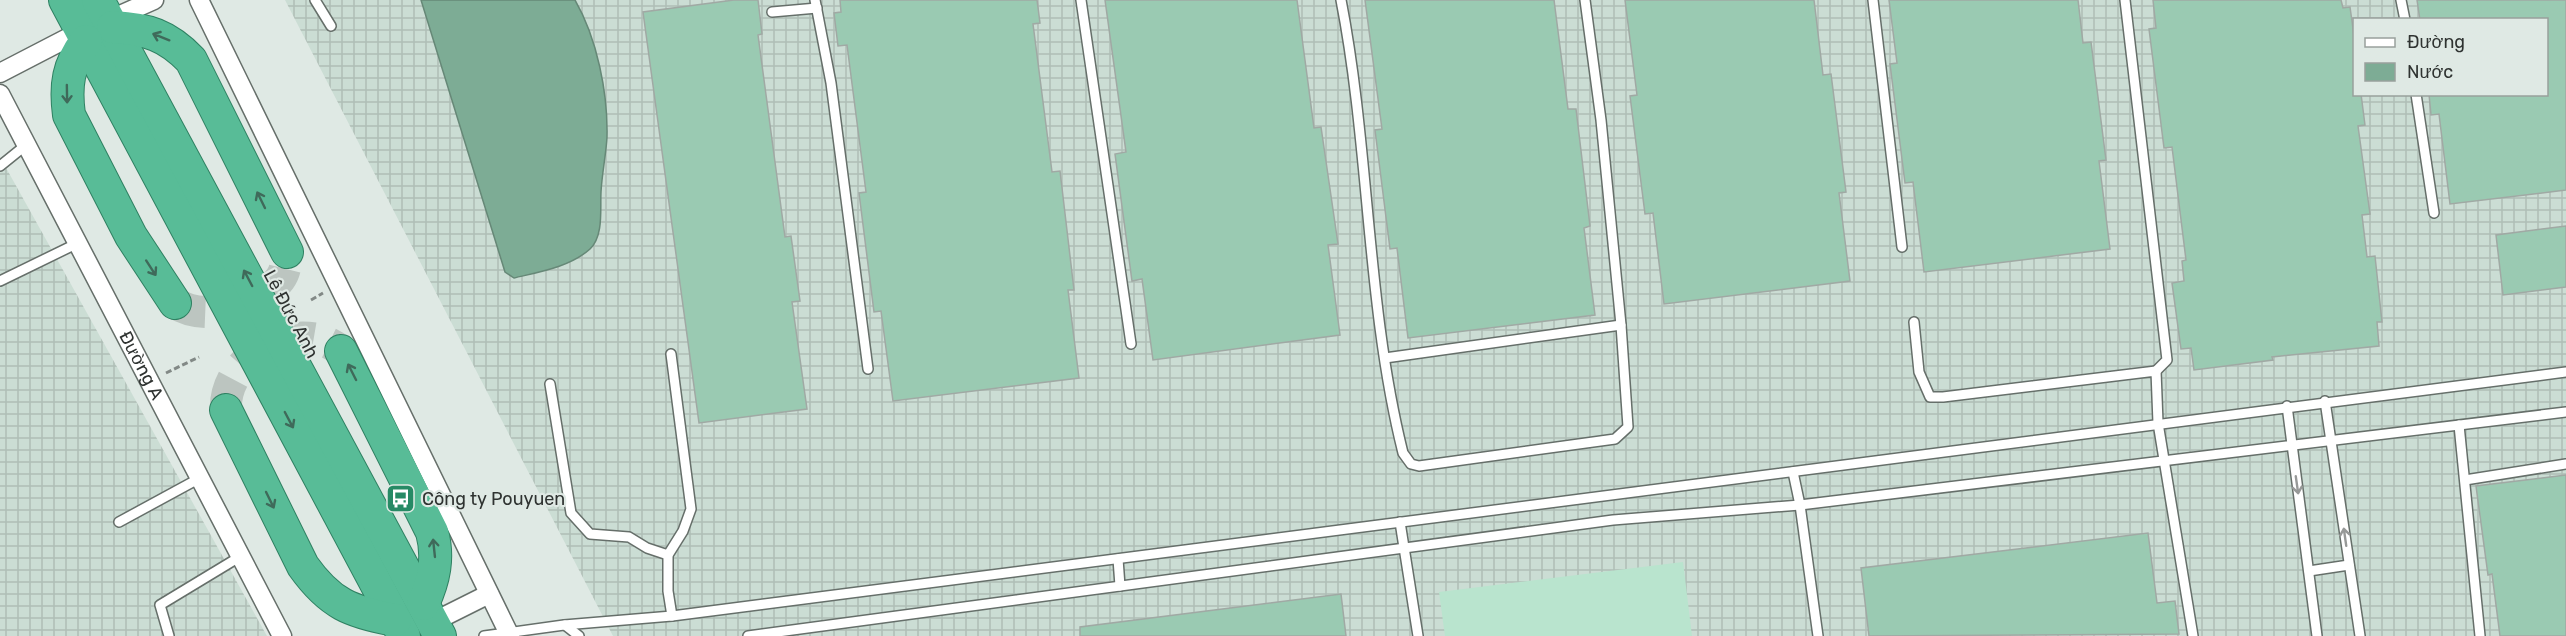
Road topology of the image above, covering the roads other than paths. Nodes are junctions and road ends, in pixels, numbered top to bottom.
1 (65, 0) edge
2 (154, 0) edge
3 (199, 0) edge
4 (315, 0) edge
5 (1081, 0) edge
6 (1341, 0) edge
7 (1585, 0) edge
8 (1874, 0) edge
9 (2125, 0) edge
10 (2402, 0) edge
11 (816, 4) edge
12 (772, 12) dead end
13 (2404, 18) edge
14 (98, 24) edge
15 (331, 26) dead end
16 (0, 73) edge
17 (0, 94) edge
18 (2416, 96) edge
19 (26, 145) junction
20 (0, 166) edge
21 (2434, 213) dead end
22 (78, 243) junction
23 (1902, 247) dead end
24 (287, 252) tunnel mouth
25 (0, 281) edge
26 (175, 303) tunnel mouth
27 (1914, 322) dead end
28 (1621, 325) junction
29 (1131, 344) dead end
30 (341, 351) tunnel mouth
31 (670, 354) dead end
32 (1385, 358) junction
33 (868, 369) dead end
34 (2156, 371) junction
35 (2566, 372) edge
36 (550, 384) dead end
37 (2325, 401) junction
38 (2287, 406) junction
39 (226, 410) tunnel mouth
40 (2566, 412) edge
41 (2158, 423) junction
42 (2459, 425) junction
43 (2331, 442) junction
44 (2292, 446) junction
45 (2165, 463) junction
46 (2566, 464) edge
47 (1793, 472) junction
48 (200, 478) junction
49 (2464, 480) junction
50 (1800, 505) junction
51 (119, 522) dead end
52 (1400, 522) junction
53 (1406, 548) junction
54 (668, 555) junction
55 (241, 556) junction
56 (1118, 559) junction
57 (2349, 566) junction
58 (2309, 571) junction
59 (1120, 586) junction
60 (489, 594) junction
61 (672, 616) junction
62 (432, 621) edge
63 (564, 625) junction
64 (402, 632) edge
65 (508, 633) edge
66 (169, 636) edge
67 (282, 636) edge
68 (484, 636) edge
69 (579, 636) edge
70 (748, 636) edge
71 (1418, 636) edge
72 (1818, 636) edge
73 (2193, 636) edge
74 (2317, 636) edge
75 (2360, 636) edge
76 (2480, 636) edge

1 - 14 highway, Lê Đức Anh
2 - 14 street
3 - 60 street
4 - 15 lane
5 - 29 lane
6 - 32 lane
7 - 28 lane
8 - 23 lane
9 - 34 lane
10 - 13 lane
11 - 12 lane
11 - 33 lane
14 - 16 street
24 -> 14 highway
14 -> 26 highway
62 -> 14 highway, Lê Đức Anh
14 -> 64 highway, Lê Đức Anh
17 - 19 street, Đường A
18 - 21 lane
19 - 20 lane
19 - 22 street, Đường A
22 - 25 lane
22 - 48 street, Đường A
27 - 34 lane
28 - 32 lane
28 - 32 lane
62 -> 30 highway
31 - 54 lane
34 - 41 lane
35 - 37 lane
36 - 54 lane
37 - 38 lane
37 - 43 lane
38 - 41 lane
38 - 44 lane
39 -> 64 highway
40 - 42 lane
41 - 45 lane
41 - 47 lane
42 - 43 lane
42 - 49 lane
43 - 44 lane
57 -> 43 lane
44 - 45 lane
44 -> 58 lane
45 - 50 lane
45 - 73 lane
46 - 49 lane
47 - 50 lane
47 - 52 lane
48 - 51 lane
48 - 55 street, Đường A
49 - 76 lane
50 - 53 lane
50 - 72 lane
52 - 53 lane
52 - 56 lane
53 - 59 lane
53 - 71 lane
54 - 61 lane
55 - 66 lane
55 - 67 street, Đường A
56 - 59 lane
56 - 61 lane
57 - 58 lane
57 - 75 lane
58 - 74 lane
59 - 70 lane
60 - 62 street
60 - 65 street
61 - 63 lane
63 - 65 lane
63 - 69 lane
65 - 68 lane

